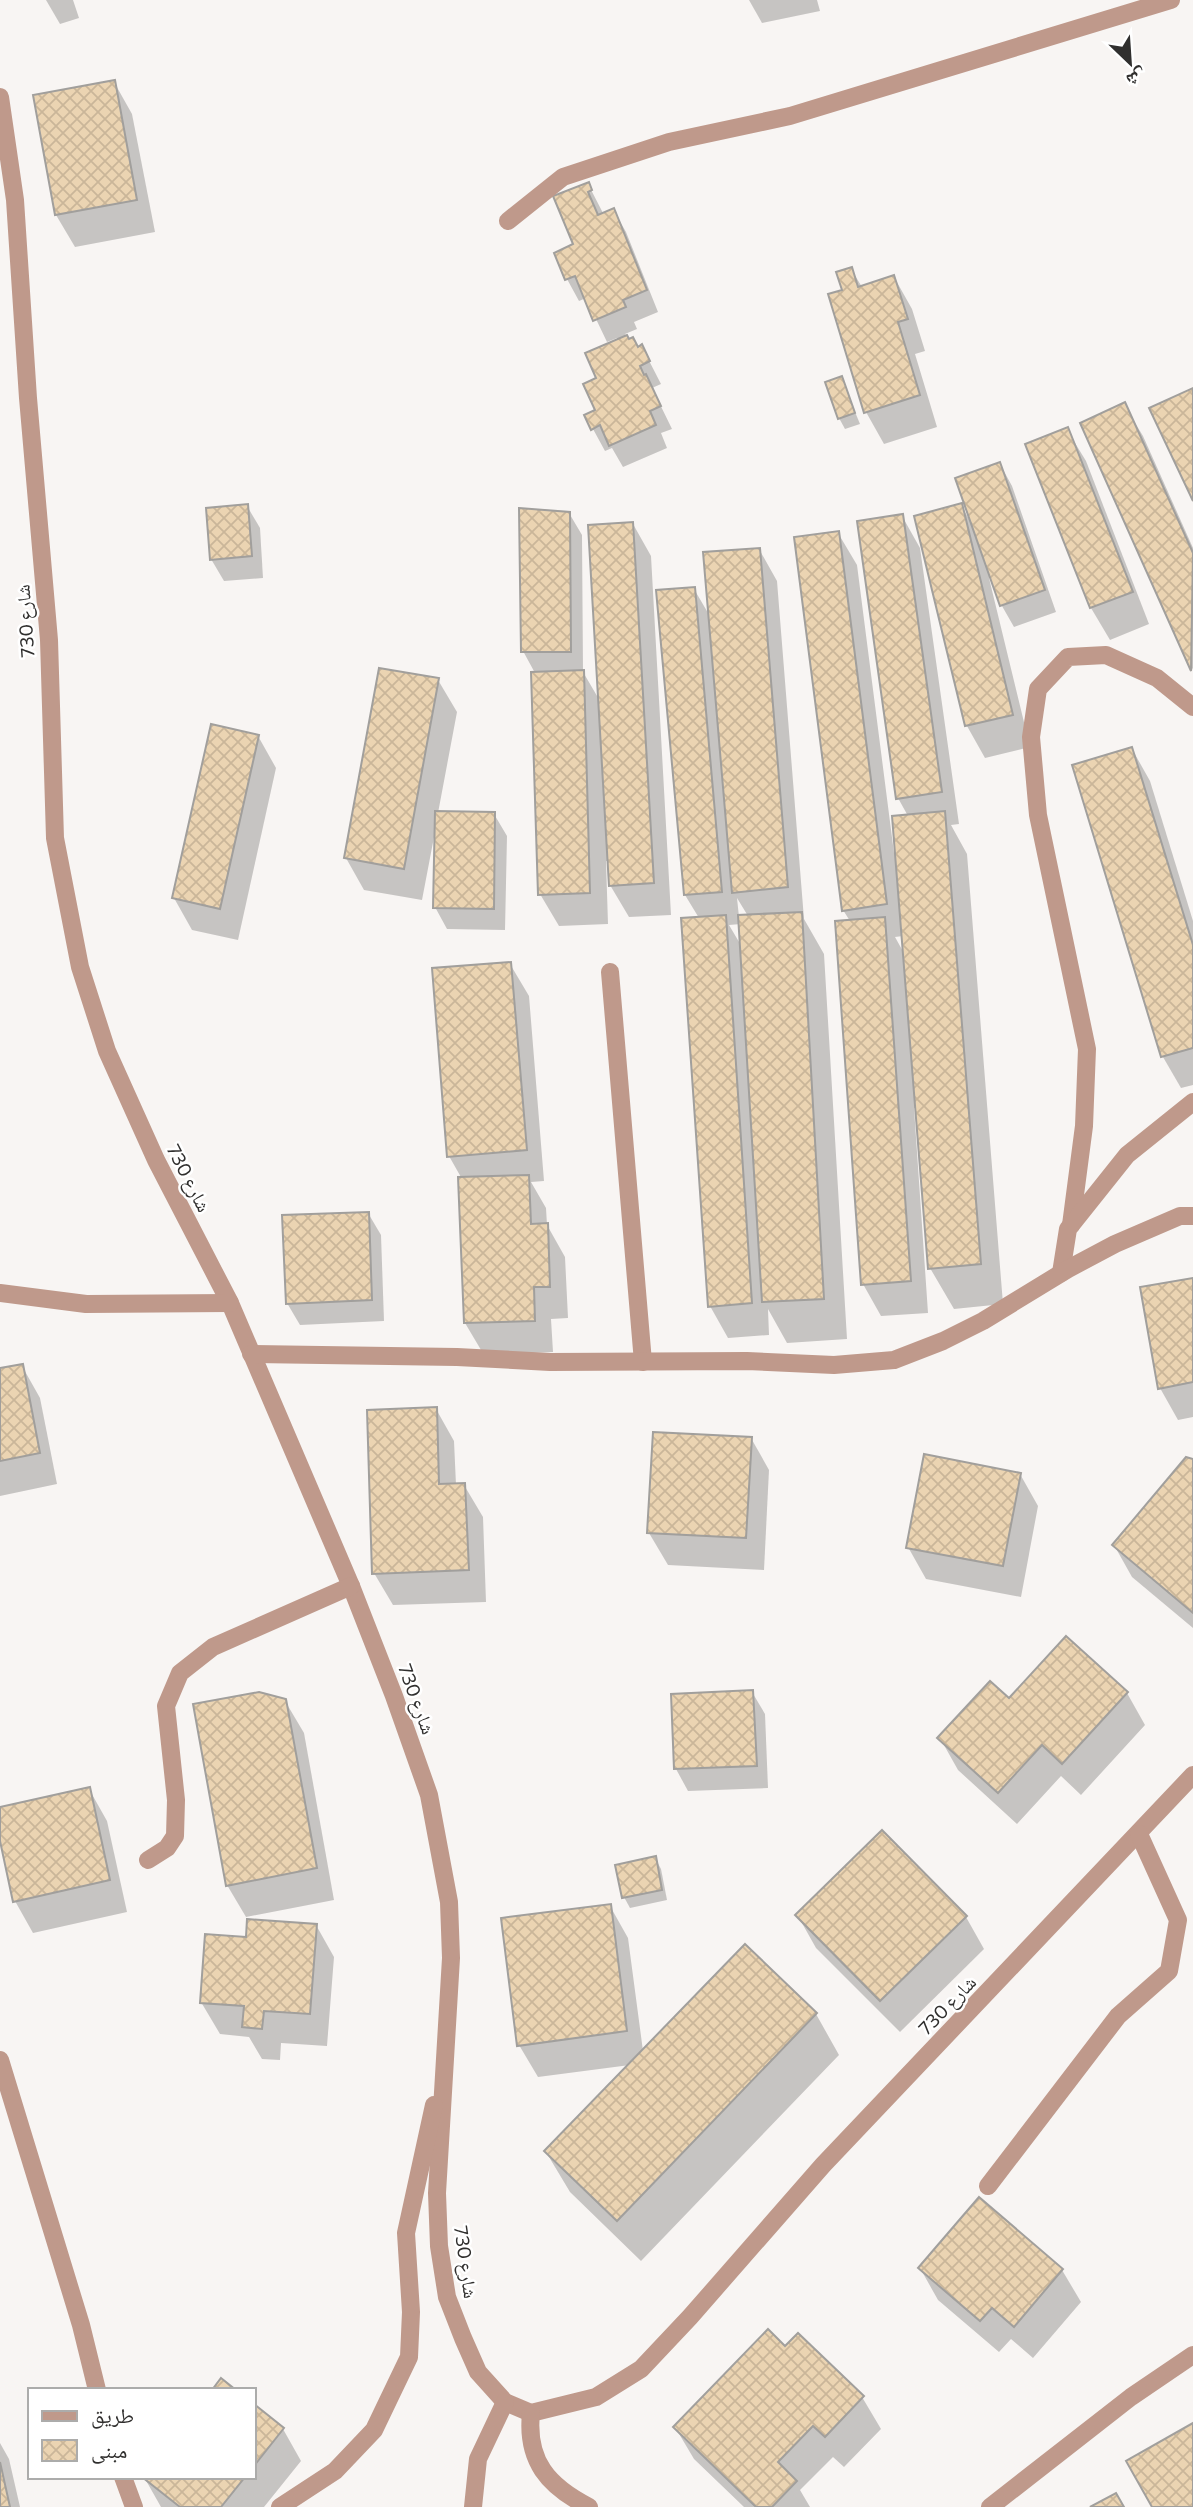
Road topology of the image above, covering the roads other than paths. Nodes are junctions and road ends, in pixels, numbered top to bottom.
1 (1171, 0) edge
2 (0, 97) edge
3 (508, 221) dead end
4 (1193, 707) edge
5 (610, 972) dead end
6 (1193, 1102) edge
7 (1193, 1216) edge
8 (1071, 1225) junction
9 (1061, 1273) junction
10 (0, 1293) edge
11 (230, 1303) junction
12 (251, 1354) junction
13 (643, 1362) junction
14 (351, 1586) junction
15 (1193, 1775) edge
16 (1139, 1834) junction
17 (148, 1860) dead end
18 (446, 2051) junction
19 (0, 2060) edge
20 (988, 2186) dead end
21 (1193, 2355) edge
22 (96, 2388) edge
23 (505, 2402) junction
24 (531, 2413) junction
25 (124, 2479) edge
26 (134, 2507) edge
27 (280, 2507) edge
28 (473, 2507) edge
29 (589, 2507) edge
30 (990, 2507) edge

1 - 3 street
2 - 11 street, شارع 730
4 - 8 street
5 - 13 street
6 - 8 street
7 - 9 street
8 - 9 street
9 - 13 street
10 - 11 street
11 - 12 street, شارع 730
12 - 13 street
12 - 14 street, شارع 730
14 - 17 street
14 - 18 street, شارع 730
15 - 16 street, شارع 730
16 - 20 street
16 - 24 street, شارع 730
18 - 23 street, شارع 730
18 - 27 street
19 - 22 street
21 - 30 street
23 - 24 street, شارع 730
23 - 28 street
24 - 29 street
25 - 26 street

